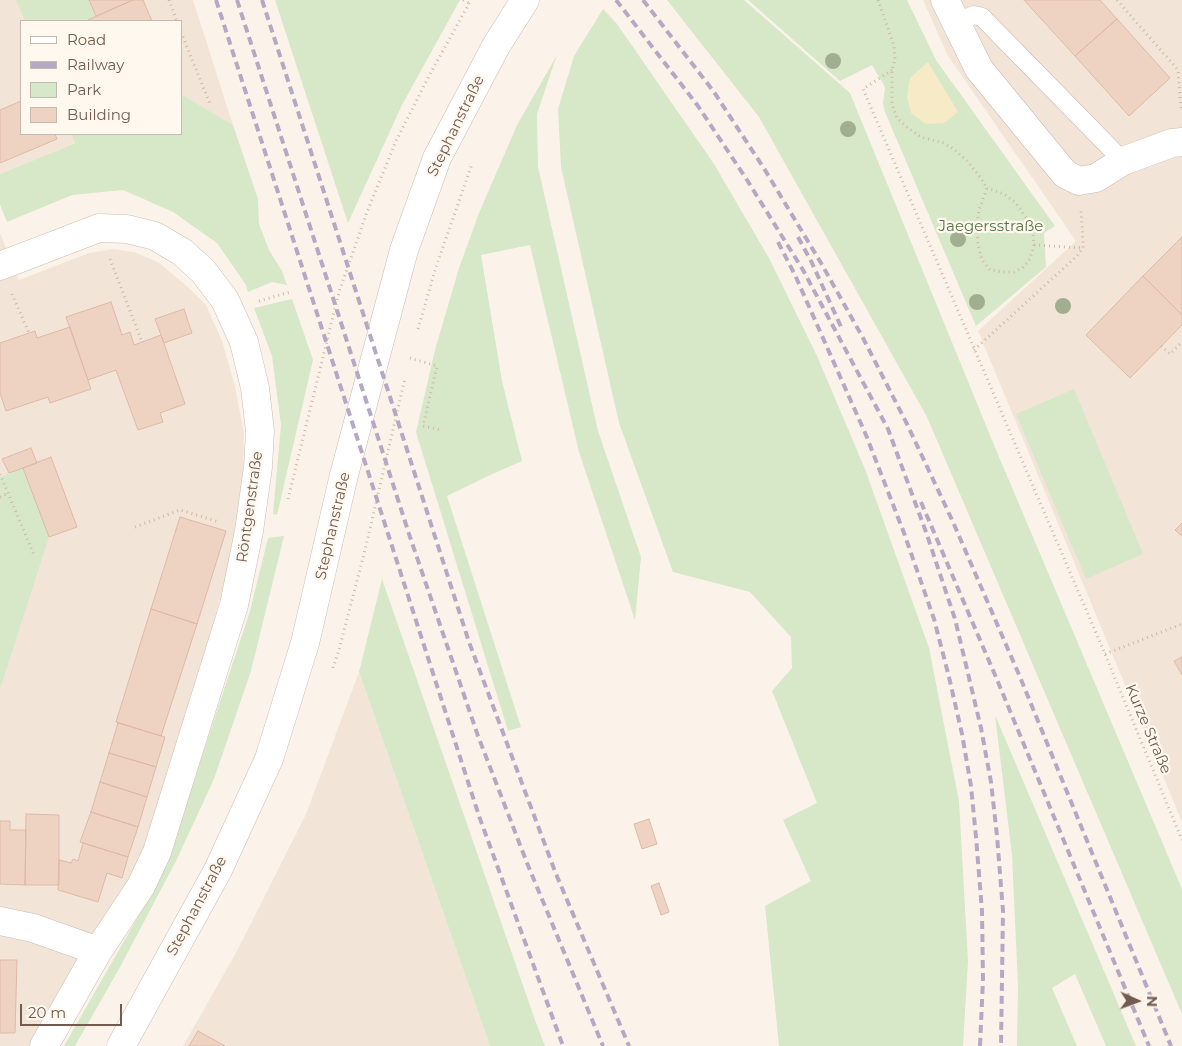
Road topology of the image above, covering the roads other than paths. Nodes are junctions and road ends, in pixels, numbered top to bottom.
1 (525, 0) edge
2 (950, 11) edge
3 (1182, 129) edge
4 (1123, 162) junction
5 (0, 266) edge
6 (0, 921) edge
7 (98, 951) junction
8 (44, 1046) edge
9 (121, 1046) edge

1 - 9 street, Stephanstraße
2 - 4 lane
2 - 4 street
3 - 4 street
5 - 7 street, Röntgenstraße
6 - 7 street
7 - 8 street, Röntgenstraße

